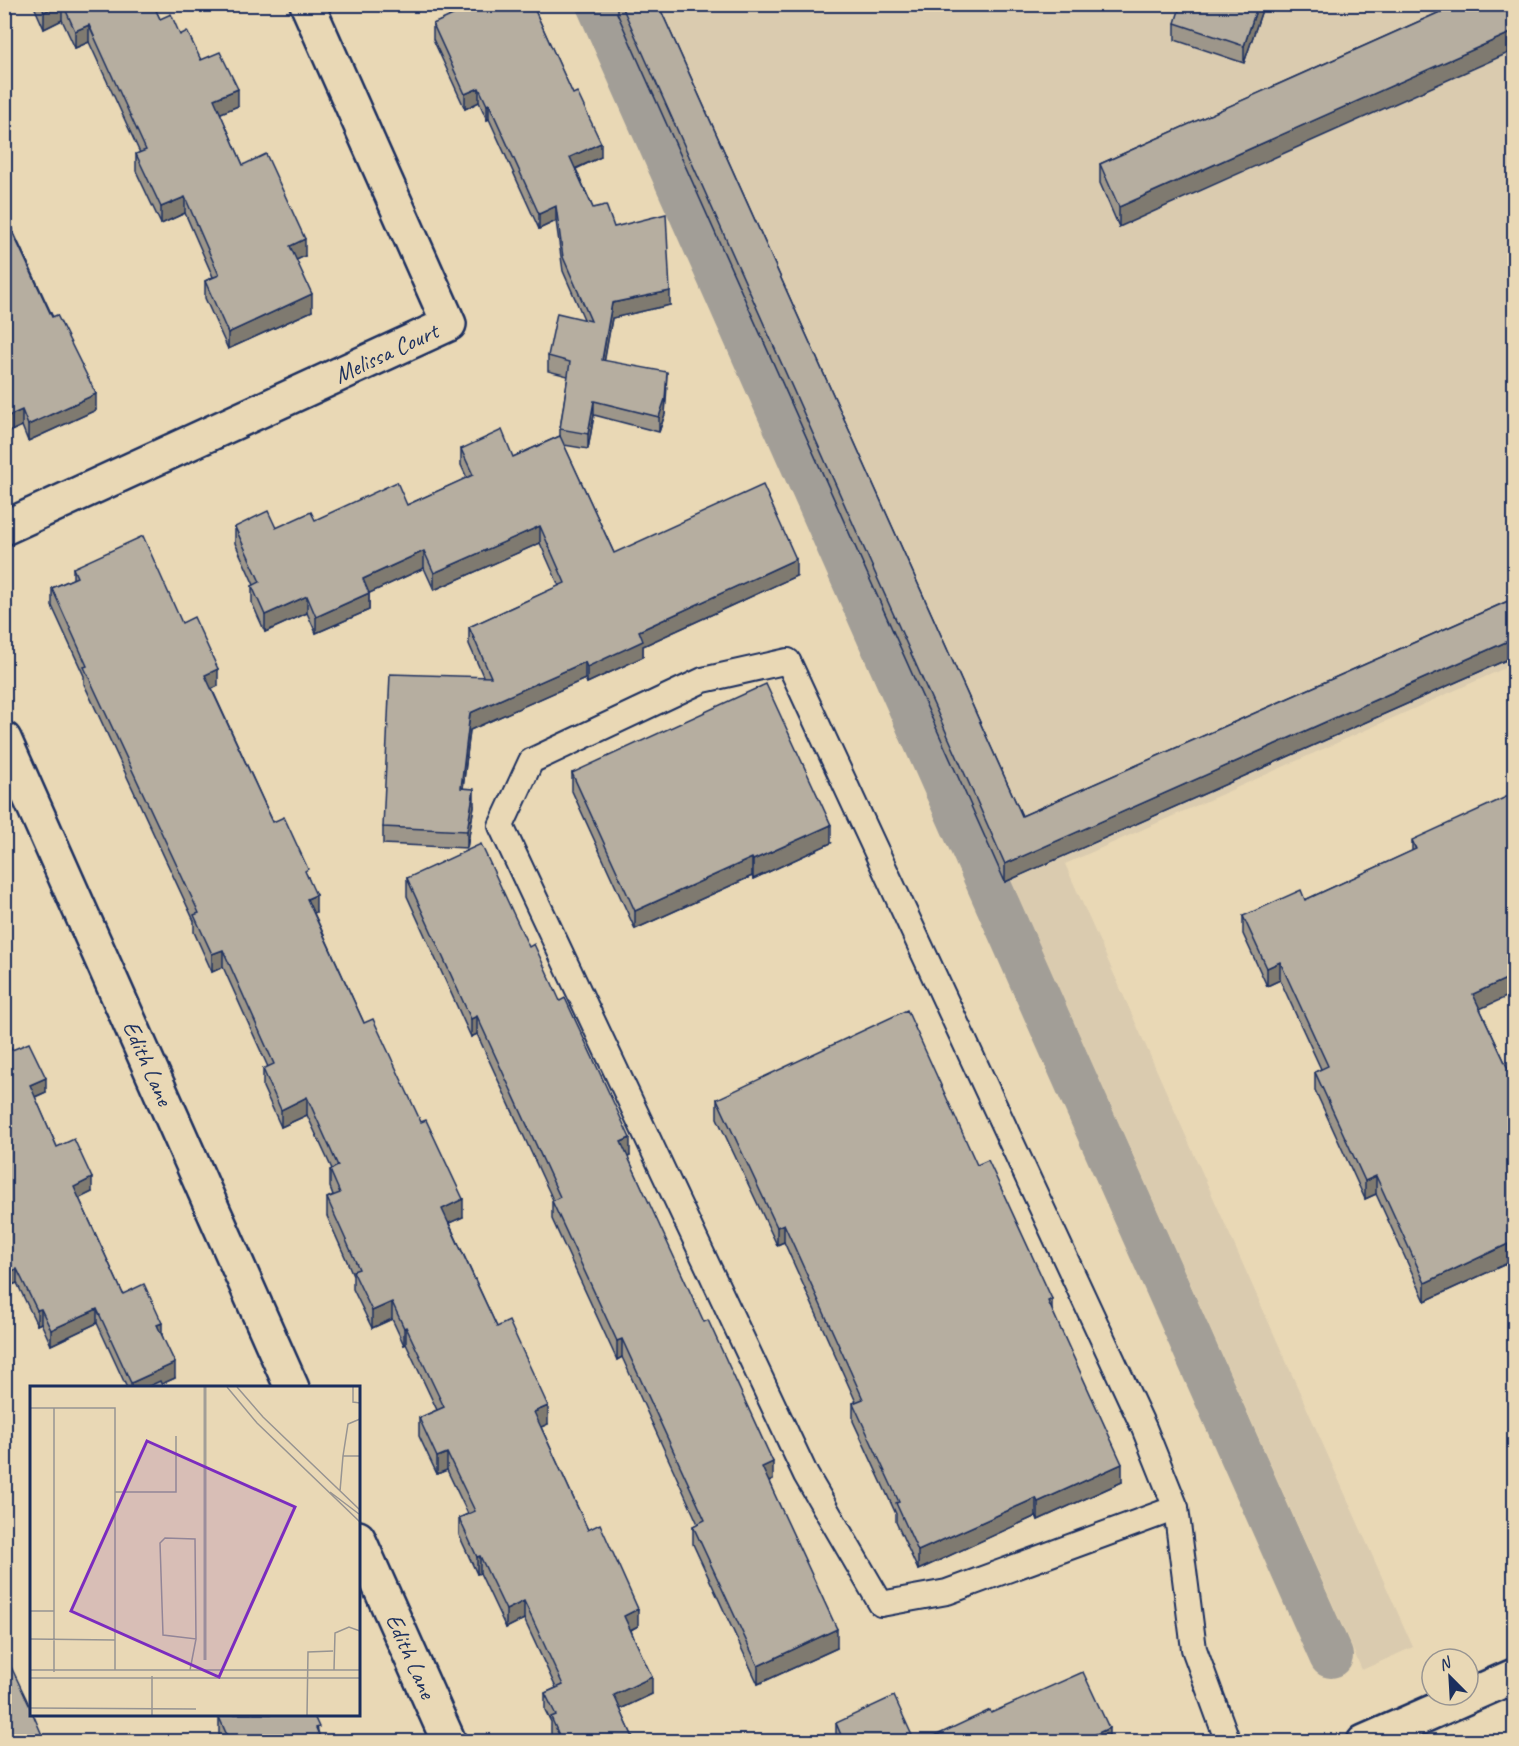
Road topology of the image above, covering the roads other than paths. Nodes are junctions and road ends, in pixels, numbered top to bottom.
1 (307, 4) edge
2 (4, 528) edge
3 (4, 739) edge
4 (291, 1386) edge
5 (1176, 1508) junction
6 (360, 1542) edge
7 (1515, 1676) edge
8 (449, 1742) edge
9 (1228, 1742) edge
10 (1364, 1742) edge

1 - 2 street, Melissa Court
3 - 4 street, Edith Lane
5 - 5 lane
5 - 9 lane
6 - 8 street, Edith Lane
7 - 10 street

